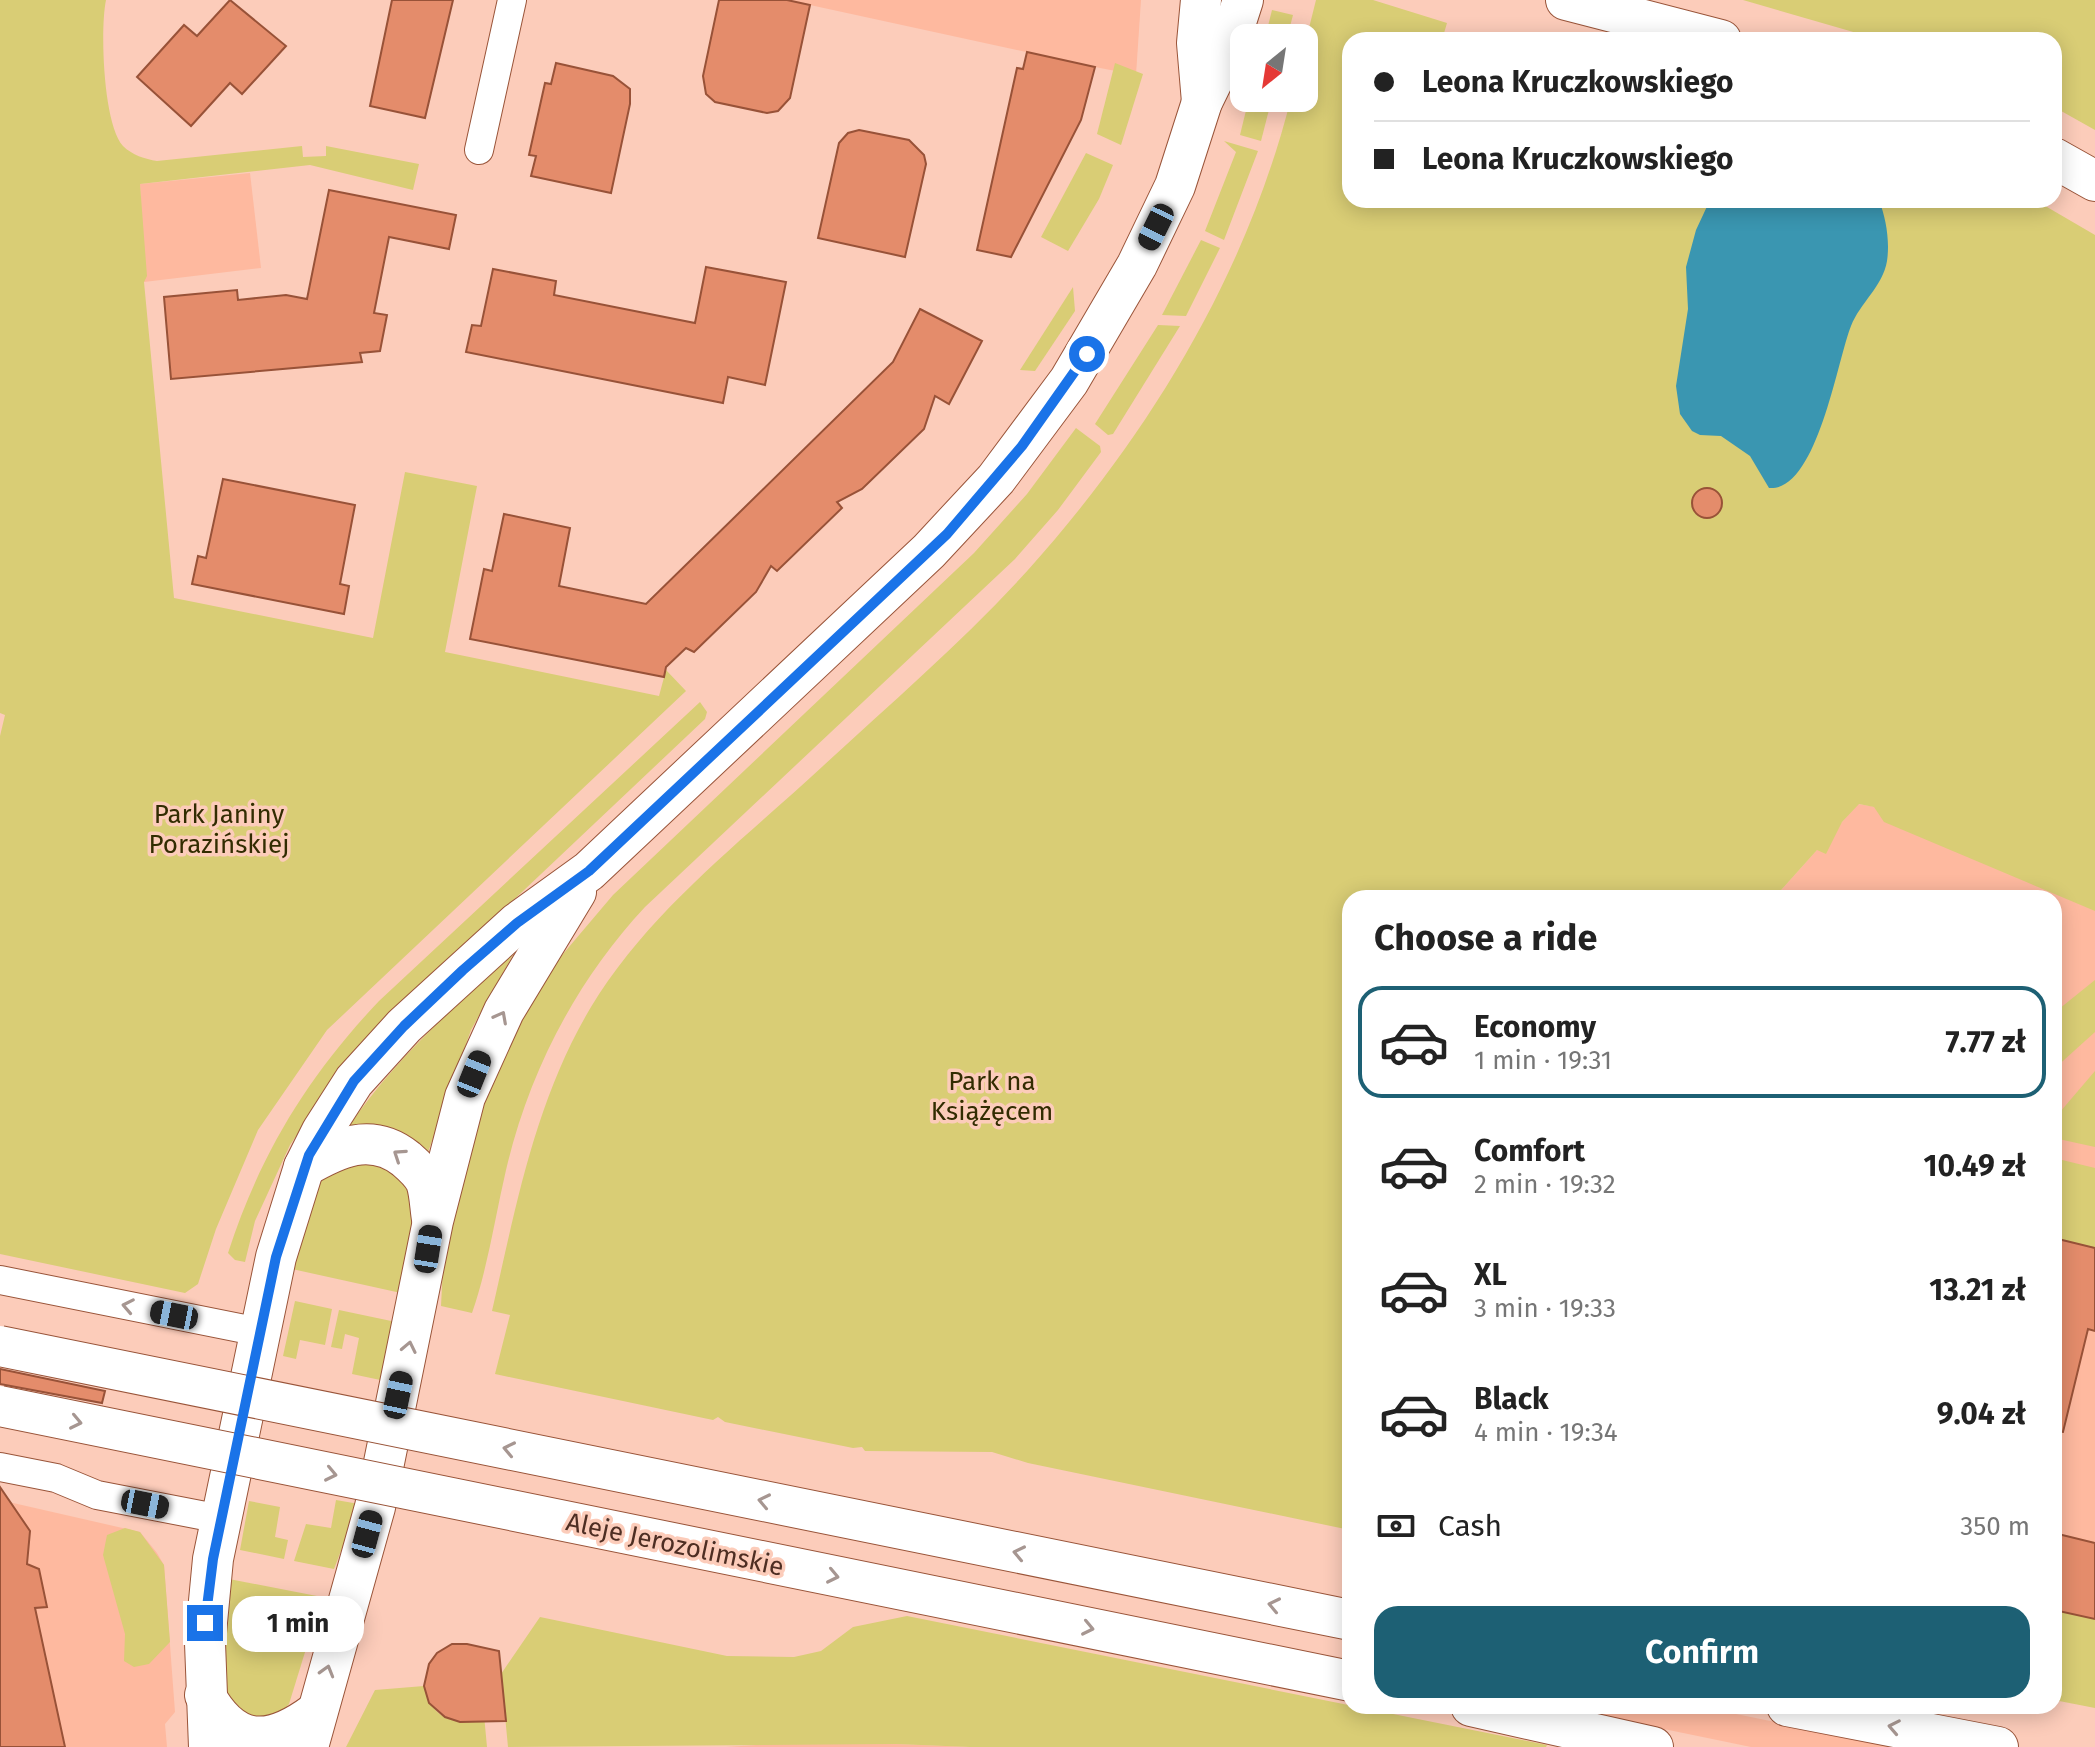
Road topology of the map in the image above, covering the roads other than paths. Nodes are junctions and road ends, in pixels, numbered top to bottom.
1 (512, 0) edge
2 (1201, 0) edge
3 (1243, 0) edge
4 (1566, 0) edge
5 (1690, 32) edge
6 (1202, 102) junction
7 (479, 150) dead end
8 (2062, 162) edge
9 (2095, 181) edge
10 (589, 871) junction
11 (304, 1167) junction
12 (433, 1221) junction
13 (0, 1280) edge
14 (260, 1332) junction
15 (0, 1346) edge
16 (0, 1406) edge
17 (0, 1467) edge
18 (221, 1519) junction
19 (1342, 1618) edge
20 (1342, 1679) edge
21 (205, 1695) junction
22 (1510, 1714) edge
23 (1828, 1714) edge
24 (312, 1730) edge
25 (209, 1747) edge
26 (1653, 1747) edge
27 (1998, 1747) edge

1 - 7 street
2 - 6 street
3 - 6 street
4 - 5 street
6 - 10 street
8 - 9 street
10 - 11 street
12 -> 10 street
12 -> 11 street
11 - 14 street
24 -> 12 street
14 -> 13 street
14 - 18 street
19 -> 15 street, bridge
16 -> 20 street, Aleje Jerozolimskie, bridge
17 - 18 street
18 - 21 street
21 - 24 street
21 - 25 street
22 - 26 street
27 -> 23 street

